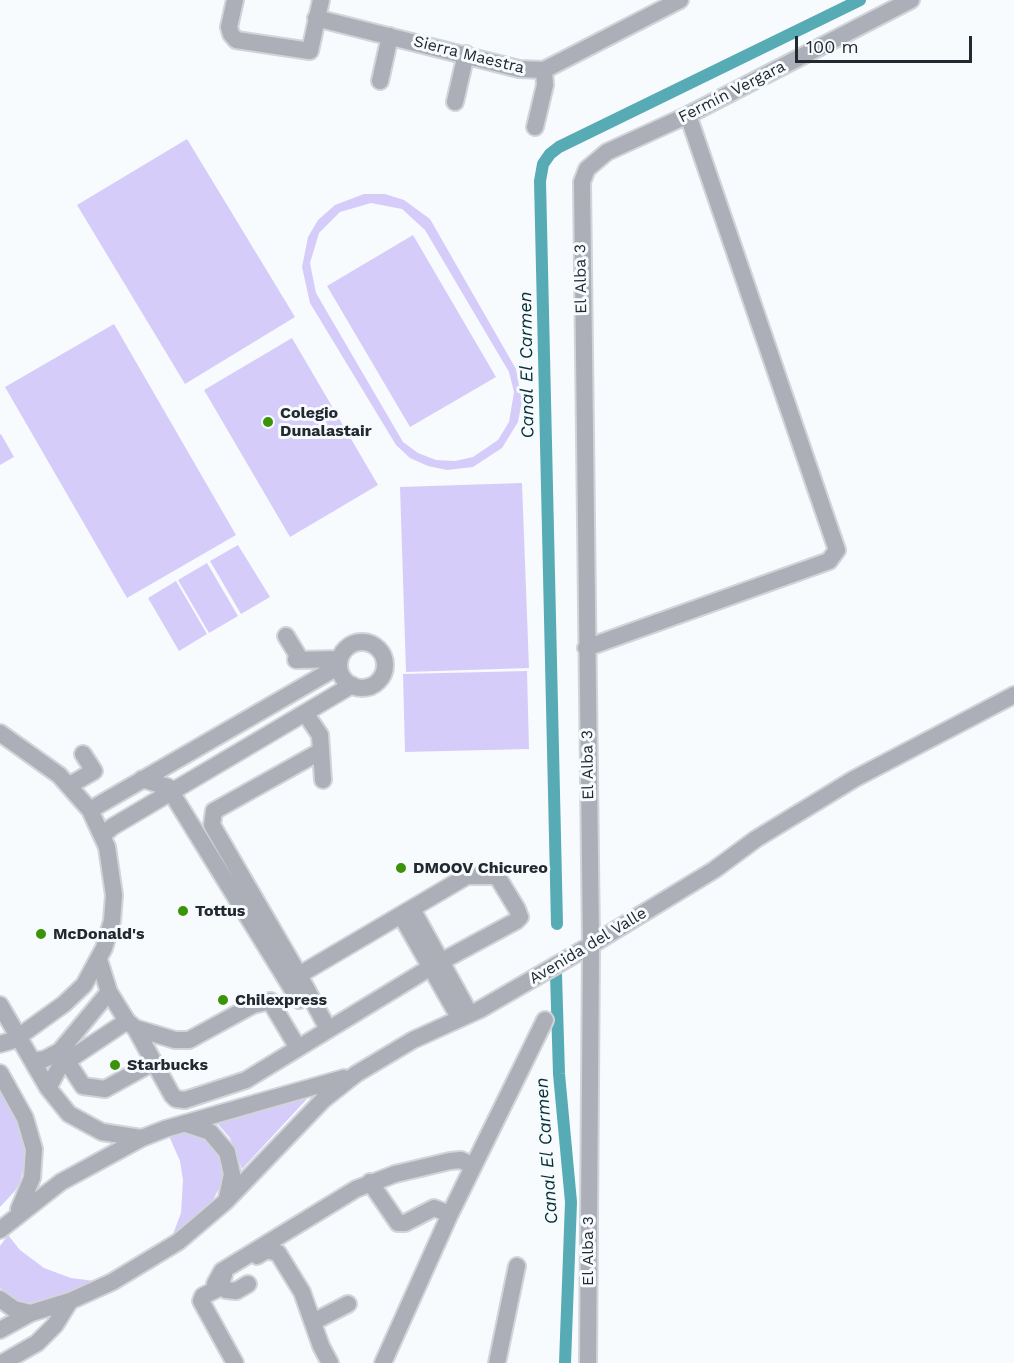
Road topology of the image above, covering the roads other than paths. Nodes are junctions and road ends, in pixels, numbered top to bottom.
1 (235, 0) edge
2 (321, 0) edge
3 (911, 0) edge
4 (672, 2) edge
5 (316, 18) junction
6 (390, 36) junction
7 (466, 54) junction
8 (544, 70) junction
9 (380, 81) dead end
10 (455, 102) dead end
11 (688, 115) junction
12 (535, 127) dead end
13 (587, 169) joint
14 (286, 636) dead end
15 (586, 648) junction
16 (339, 662) junction
17 (352, 686) junction
18 (1014, 695) edge
19 (305, 713) junction
20 (0, 733) edge
21 (321, 751) junction
22 (84, 754) dead end
23 (142, 778) junction
24 (323, 780) dead end
25 (70, 785) junction
26 (172, 792) junction
27 (90, 810) junction
28 (103, 835) junction
29 (406, 912) junction
30 (590, 939) junction
31 (99, 960) junction
32 (436, 965) junction
33 (299, 975) junction
34 (84, 985) junction
35 (109, 992) junction
36 (0, 1005) edge
37 (460, 1008) junction
38 (545, 1020) dead end
39 (131, 1024) junction
40 (324, 1031) junction
41 (19, 1036) junction
42 (412, 1040) junction
43 (0, 1044) edge
44 (298, 1048) junction
45 (63, 1056) junction
46 (33, 1061) junction
47 (154, 1062) junction
48 (0, 1073) edge
49 (356, 1074) junction
50 (48, 1088) junction
51 (185, 1124) junction
52 (142, 1138) junction
53 (473, 1166) junction
54 (370, 1182) junction
55 (225, 1202) junction
56 (450, 1214) junction
57 (13, 1217) junction
58 (0, 1230) edge
59 (517, 1266) dead end
60 (248, 1284) dead end
61 (220, 1287) junction
62 (0, 1299) edge
63 (70, 1301) junction
64 (348, 1304) dead end
65 (31, 1313) junction
66 (313, 1322) junction
67 (0, 1330) edge
68 (37, 1343) junction
69 (2, 1363) edge
70 (235, 1363) edge
71 (330, 1363) edge
72 (383, 1363) edge
73 (497, 1363) edge
74 (588, 1363) edge

1 - 5 street
2 - 5 street
3 - 11 street, Fermín Vergara
4 - 8 street, Sierra Maestra
5 - 6 street, Sierra Maestra
6 - 7 street, Sierra Maestra
6 - 9 street
7 - 8 street, Sierra Maestra
7 - 10 street
8 - 12 street
11 - 13 street, Fermín Vergara
11 - 15 street
13 - 15 street, El Alba 3
14 - 16 street
15 - 30 street, El Alba 3
16 - 17 street
16 - 17 street
16 - 23 street
17 - 19 street
18 - 30 street, Avenida del Valle
19 - 21 street
19 - 26 street
20 - 25 street
21 - 24 street
21 - 33 street
22 - 25 street
23 - 26 street
23 - 27 street
25 - 27 street
26 - 28 street
26 - 40 street
27 - 28 street
28 - 31 street
29 - 32 street
29 - 32 street
29 - 33 street
30 - 37 street, Avenida del Valle
30 - 42 street, Avenida del Valle
30 - 74 street, El Alba 3
31 - 34 street
31 - 35 street
32 - 37 street
32 - 40 street
33 - 40 street
34 - 35 street
34 - 41 street
35 - 39 street
35 - 45 street
36 - 41 street
37 - 42 street, Avenida del Valle
38 - 53 street
39 - 44 street
39 - 45 street
39 - 47 street
40 - 44 street
41 - 43 street
41 - 46 street
42 - 49 street, Avenida del Valle
44 - 47 street
45 - 46 street
45 - 47 street
45 - 50 street
46 - 50 street
48 - 57 street
49 - 51 street, Avenida del Valle
49 - 55 street, Avenida del Valle
50 - 52 street
51 - 52 street, Avenida del Valle
51 - 55 street
52 - 57 street, Avenida del Valle
53 - 54 street
53 - 56 street
54 - 56 street
54 - 61 street
55 - 63 street, Avenida del Valle
56 - 72 street
57 - 58 street, Avenida del Valle
59 - 73 street
60 - 61 street
61 - 66 street
61 - 70 street
62 - 65 street
63 - 65 street, Avenida del Valle
63 - 68 street
64 - 66 street
65 - 67 street, Avenida del Valle
65 - 68 street
66 - 71 street
68 - 69 street

